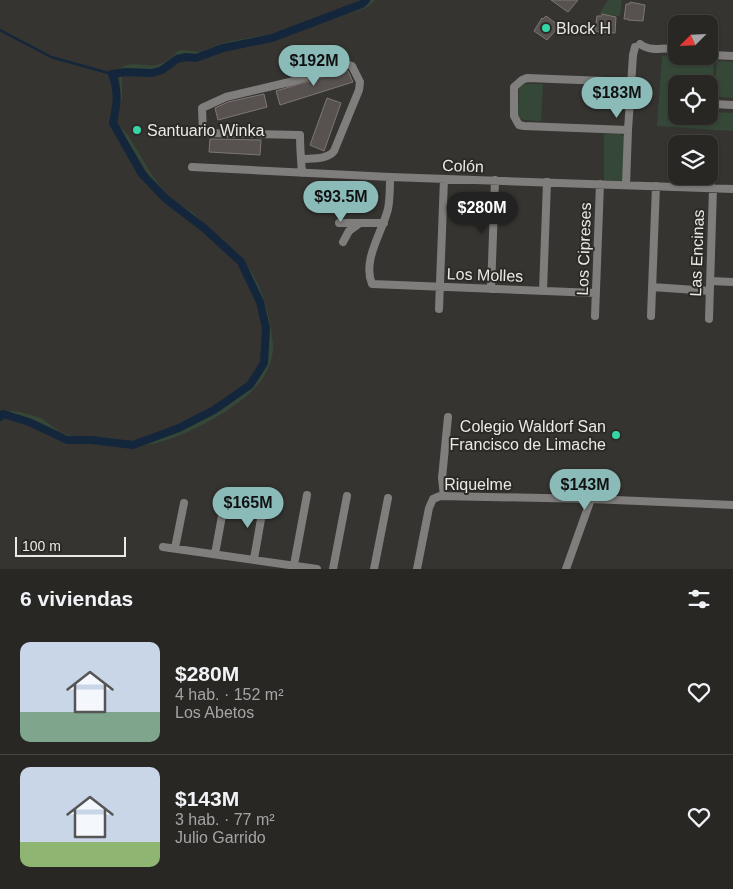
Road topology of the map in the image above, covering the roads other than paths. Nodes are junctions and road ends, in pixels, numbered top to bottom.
1 (668, 50) edge
2 (718, 55) edge
3 (733, 56) edge
4 (631, 82) junction
5 (718, 104) edge
6 (733, 105) edge
7 (628, 130) junction
8 (301, 159) junction
9 (192, 167) dead end
10 (302, 173) junction
11 (390, 177) junction
12 (444, 179) junction
13 (495, 180) junction
14 (547, 182) junction
15 (600, 184) junction
16 (626, 185) junction
17 (656, 186) junction
18 (713, 188) junction
19 (733, 190) edge
20 (339, 223) dead end
21 (360, 223) junction
22 (384, 223) junction
23 (343, 242) dead end
24 (711, 281) junction
25 (733, 282) edge
26 (440, 287) junction
27 (652, 287) junction
28 (491, 289) junction
29 (543, 291) junction
30 (710, 291) junction
31 (596, 293) junction
32 (440, 309) dead end
33 (595, 316) dead end
34 (651, 316) dead end
35 (709, 319) dead end
36 (448, 417) dead end
37 (307, 494) dead end
38 (347, 496) dead end
39 (444, 496) junction
40 (388, 498) dead end
41 (591, 499) junction
42 (264, 502) dead end
43 (184, 503) dead end
44 (224, 505) dead end
45 (733, 505) edge
46 (163, 547) dead end
47 (175, 548) junction
48 (215, 554) junction
49 (254, 559) junction
50 (294, 565) junction
51 (317, 569) edge
52 (334, 569) edge
53 (374, 569) edge
54 (417, 569) edge
55 (566, 569) edge

1 - 4 street
2 - 3 street
4 - 7 street
4 - 7 street
5 - 6 street
7 - 16 street
8 - 8 street
8 - 10 street
9 - 10 street, Colón
10 - 11 street, Colón
11 - 12 street, Colón
11 - 22 street
12 - 13 street, Colón
12 - 26 street
13 - 14 street, Colón
13 - 28 street
14 - 15 street, Colón
14 - 29 street
15 - 16 street, Colón
15 - 31 street, Los Cipreses
16 - 17 street, Colón
17 - 18 street, Colón
17 - 27 street
18 - 19 street, Colón
18 - 24 street, Las Encinas
20 - 21 street
21 - 22 street
21 - 23 street
22 - 26 street, Los Molles
24 - 25 street
24 - 30 street, Las Encinas
26 - 28 street, Los Molles
26 - 32 street
27 - 30 street
27 - 34 street
28 - 29 street, Los Molles
29 - 31 street, Los Molles
30 - 35 street, Las Encinas
31 - 33 street, Los Cipreses
36 - 39 street
37 - 50 street
38 - 52 street
39 - 41 street, Riquelme
39 - 54 street, Riquelme
40 - 53 street
41 - 45 street, Riquelme
41 - 55 street
42 - 49 street
43 - 47 street
44 - 48 street
46 - 47 street
47 - 48 street
48 - 49 street
49 - 50 street
50 - 51 street

